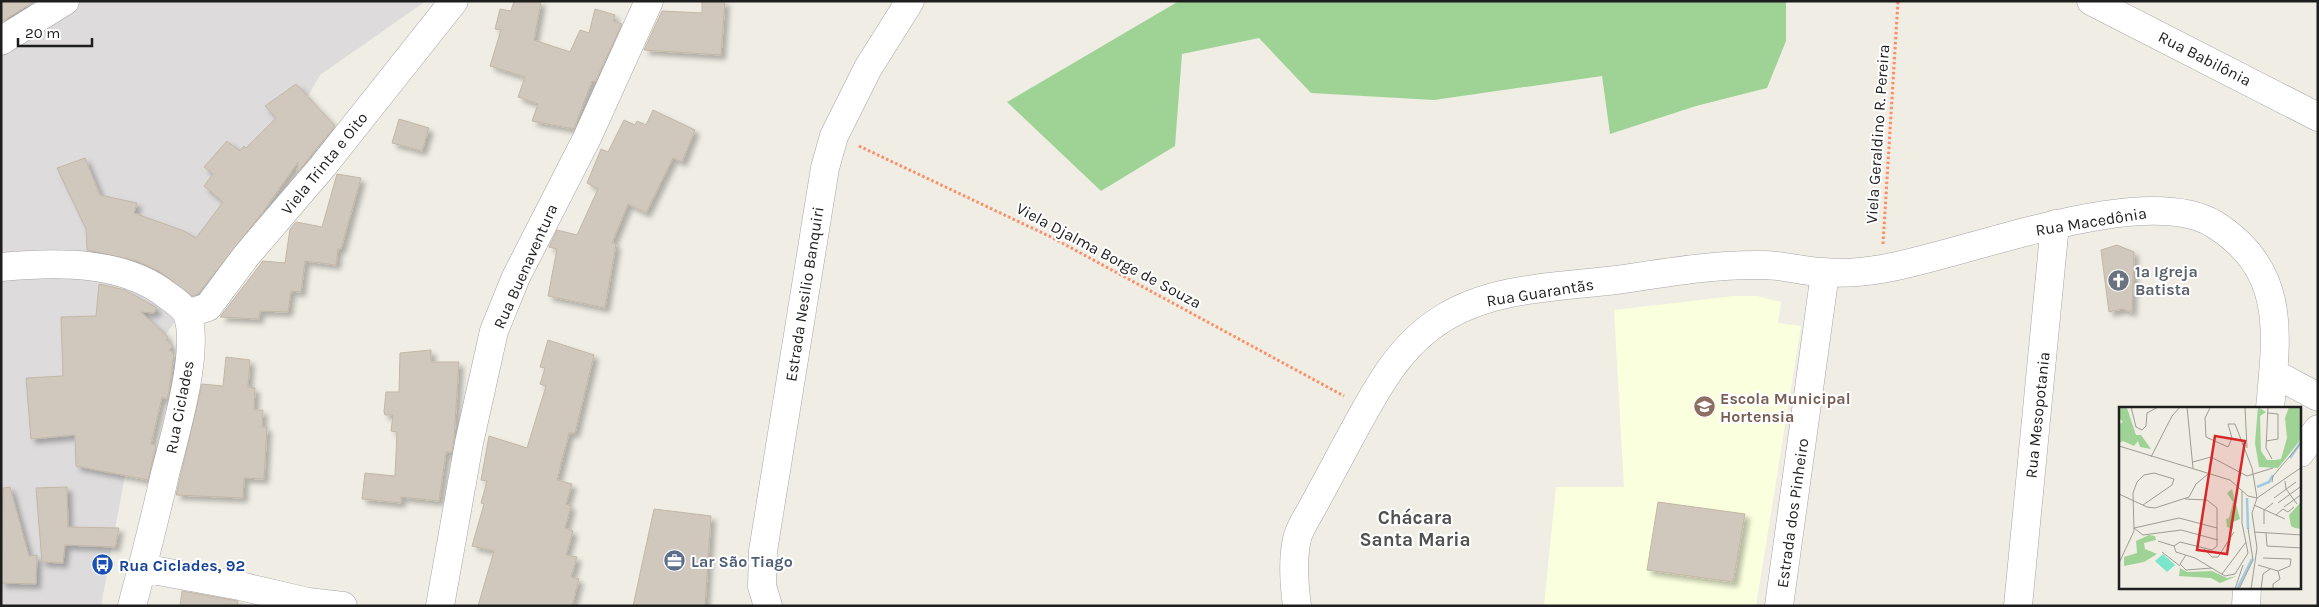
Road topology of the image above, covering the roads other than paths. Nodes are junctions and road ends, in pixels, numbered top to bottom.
1 (65, 1) edge
2 (454, 1) edge
3 (649, 1) edge
4 (910, 1) edge
5 (2091, 1) edge
6 (1, 41) edge
7 (2318, 117) edge
8 (2056, 224) junction
9 (1, 268) edge
10 (1825, 273) junction
11 (187, 314) junction
12 (2273, 373) junction
13 (2318, 397) edge
14 (2270, 407) edge
15 (2318, 429) edge
16 (2302, 450) edge
17 (142, 568) junction
18 (2247, 590) edge
19 (132, 606) edge
20 (343, 606) edge
21 (440, 606) edge
22 (768, 606) edge
23 (1297, 606) edge
24 (1779, 606) edge
25 (2018, 606) edge
26 (2246, 606) edge

1 - 6 street
2 - 11 street, Viela Trinta e Oito
3 - 21 street, Rua Buenaventura
4 - 22 street, Estrada Nesilio Banquiri
5 - 7 street, Rua Babilônia
8 - 10 street, Rua Macedônia
8 - 12 street, Rua Macedônia
8 - 25 street, Rua Mesopotania
9 - 11 street
10 - 23 street, Rua Guarantãs
10 - 24 street, Estrada dos Pinheiro
11 - 17 street, Rua Ciclades
12 - 13 street
12 - 14 street, Rua Macedônia
15 - 16 street
17 - 19 street, Rua Ciclades
17 - 20 street
18 - 26 street

